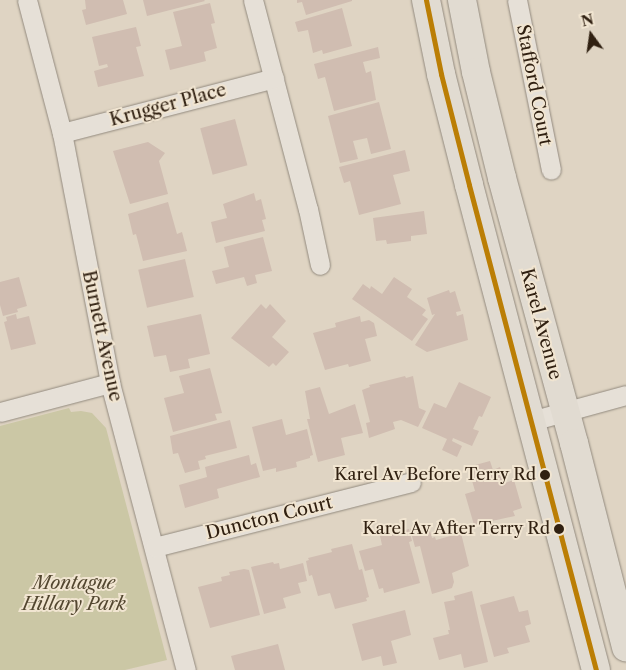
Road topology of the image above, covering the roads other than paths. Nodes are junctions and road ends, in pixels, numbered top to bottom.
1 (27, 0) edge
2 (253, 0) edge
3 (426, 0) edge
4 (462, 0) edge
5 (517, 0) edge
6 (274, 78) junction
7 (62, 133) junction
8 (551, 170) dead end
9 (320, 265) dead end
10 (110, 383) junction
11 (626, 395) edge
12 (565, 411) junction
13 (0, 412) edge
14 (531, 421) junction
15 (411, 482) dead end
16 (155, 548) junction
17 (626, 646) edge
18 (186, 670) edge
19 (596, 670) edge

1 - 7 street, Burnett Avenue
2 - 6 street
3 - 14 main road, Karel Avenue
4 - 12 main road, Karel Avenue
5 - 8 street, Stafford Court
6 - 7 street, Krugger Place
6 - 9 street
7 - 10 street, Burnett Avenue
10 - 13 street
10 - 16 street, Burnett Avenue
11 - 12 street
12 - 14 street
12 - 17 main road, Karel Avenue
14 - 19 main road, Karel Avenue
15 - 16 street, Duncton Court
16 - 18 street, Burnett Avenue

